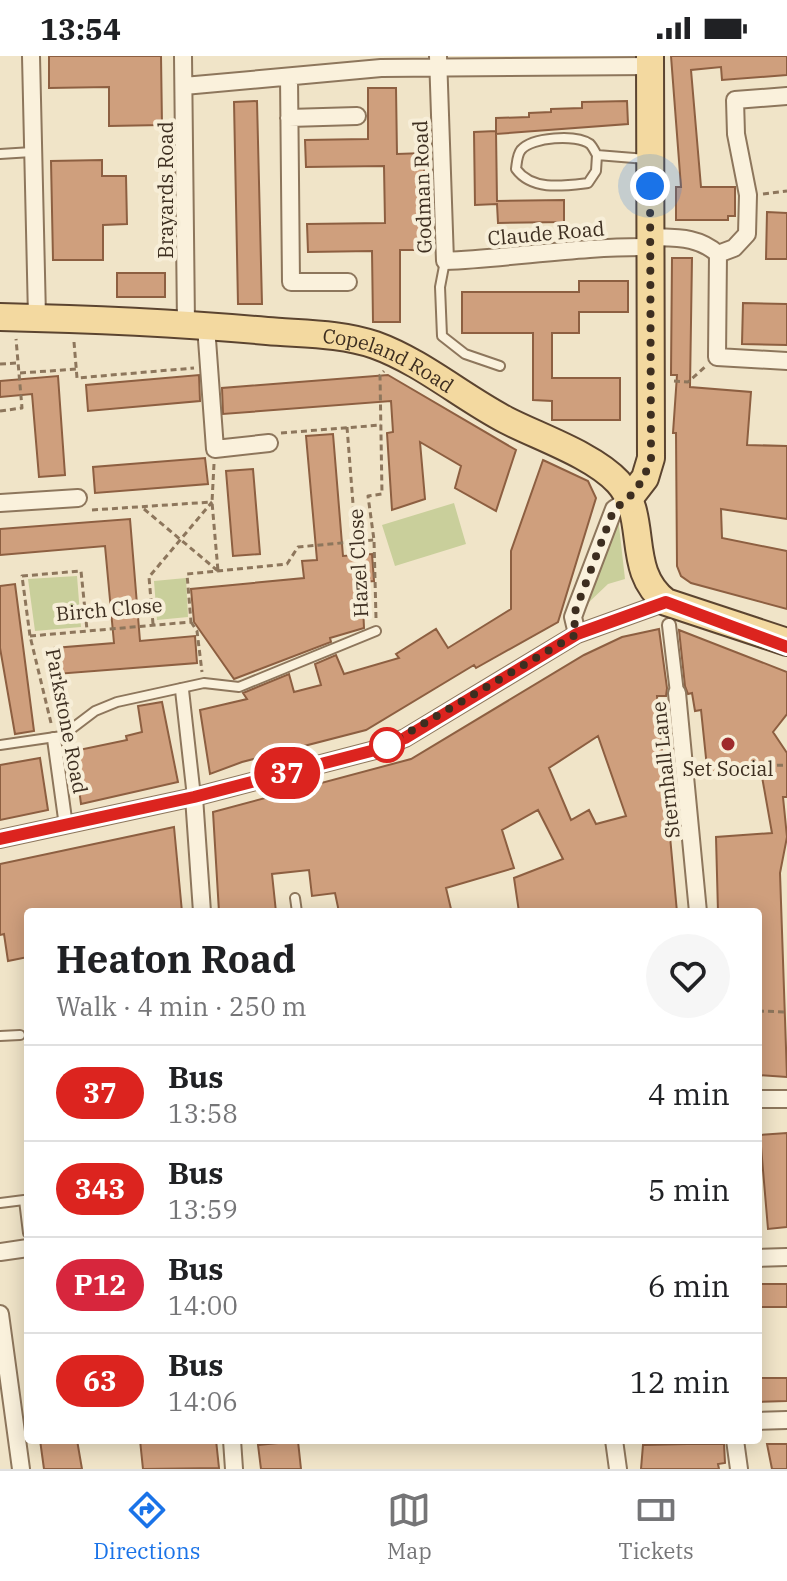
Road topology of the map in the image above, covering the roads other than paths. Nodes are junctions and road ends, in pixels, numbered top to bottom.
1 (31, 56) edge
2 (183, 56) edge
3 (438, 61) edge
4 (507, 61) edge
5 (650, 61) edge
6 (289, 77) junction
7 (184, 86) junction
8 (787, 96) edge
9 (357, 116) dead end
10 (289, 118) junction
11 (32, 152) junction
12 (0, 154) edge
13 (597, 155) junction
14 (650, 160) junction
15 (650, 242) junction
16 (718, 254) junction
17 (445, 261) junction
18 (348, 282) dead end
19 (17, 317) edge
20 (196, 325) junction
21 (787, 361) edge
22 (500, 366) dead end
23 (269, 443) road end
24 (78, 498) road end
25 (628, 500) junction
26 (0, 503) edge
27 (667, 613) junction
28 (376, 631) road end
29 (577, 634) junction
30 (785, 644) edge
31 (182, 690) junction
32 (677, 693) joint
33 (54, 739) junction
34 (0, 745) edge
35 (194, 797) junction
36 (66, 826) junction
37 (0, 839) edge
38 (295, 898) dead end
39 (202, 908) edge
40 (296, 908) edge
41 (698, 908) edge
42 (20, 1035) dead end
43 (0, 1036) edge
44 (762, 1099) edge
45 (787, 1099) edge
46 (24, 1200) edge
47 (0, 1203) edge
48 (24, 1249) edge
49 (0, 1252) edge
50 (787, 1257) edge
51 (762, 1258) edge
52 (0, 1314) edge
53 (787, 1420) edge
54 (762, 1421) edge
55 (232, 1444) edge
56 (615, 1444) edge
57 (736, 1444) edge
58 (21, 1469) edge
59 (234, 1469) edge
60 (618, 1469) edge
61 (739, 1469) edge

1 - 11 street
2 - 7 street, Brayards Road
3 - 4 street
3 - 6 street
3 - 17 street, Godman Road
4 - 5 street
5 - 14 main road
6 - 7 street
6 - 10 street
7 - 20 street, Brayards Road
8 - 16 street
9 - 10 street
10 - 18 street
11 - 12 lane
11 - 19 street
13 - 13 lane
13 - 14 lane
14 - 15 main road
15 - 16 street, Claude Road
15 - 17 street, Claude Road
15 - 25 main road
16 - 21 street
17 - 22 lane, Godman Road
19 - 20 main road, Copeland Road
20 - 23 street
20 - 25 main road, Copeland Road
24 - 26 street
25 - 27 main road, Copeland Road
25 - 29 street
27 - 29 street
27 - 30 main road
27 - 32 street, Sternhall Lane
28 - 31 lane
29 - 35 street
31 - 33 lane
31 - 35 street
32 - 41 street, Sternhall Lane
33 - 34 lane
33 - 36 street, Parkstone Road
35 - 36 street
35 - 39 street
36 - 37 street
38 - 40 lane
42 - 43 lane
44 - 45 street
46 - 47 lane
48 - 49 street
50 - 51 street
52 - 58 street
53 - 54 street
55 - 59 street
56 - 60 street
57 - 61 street

